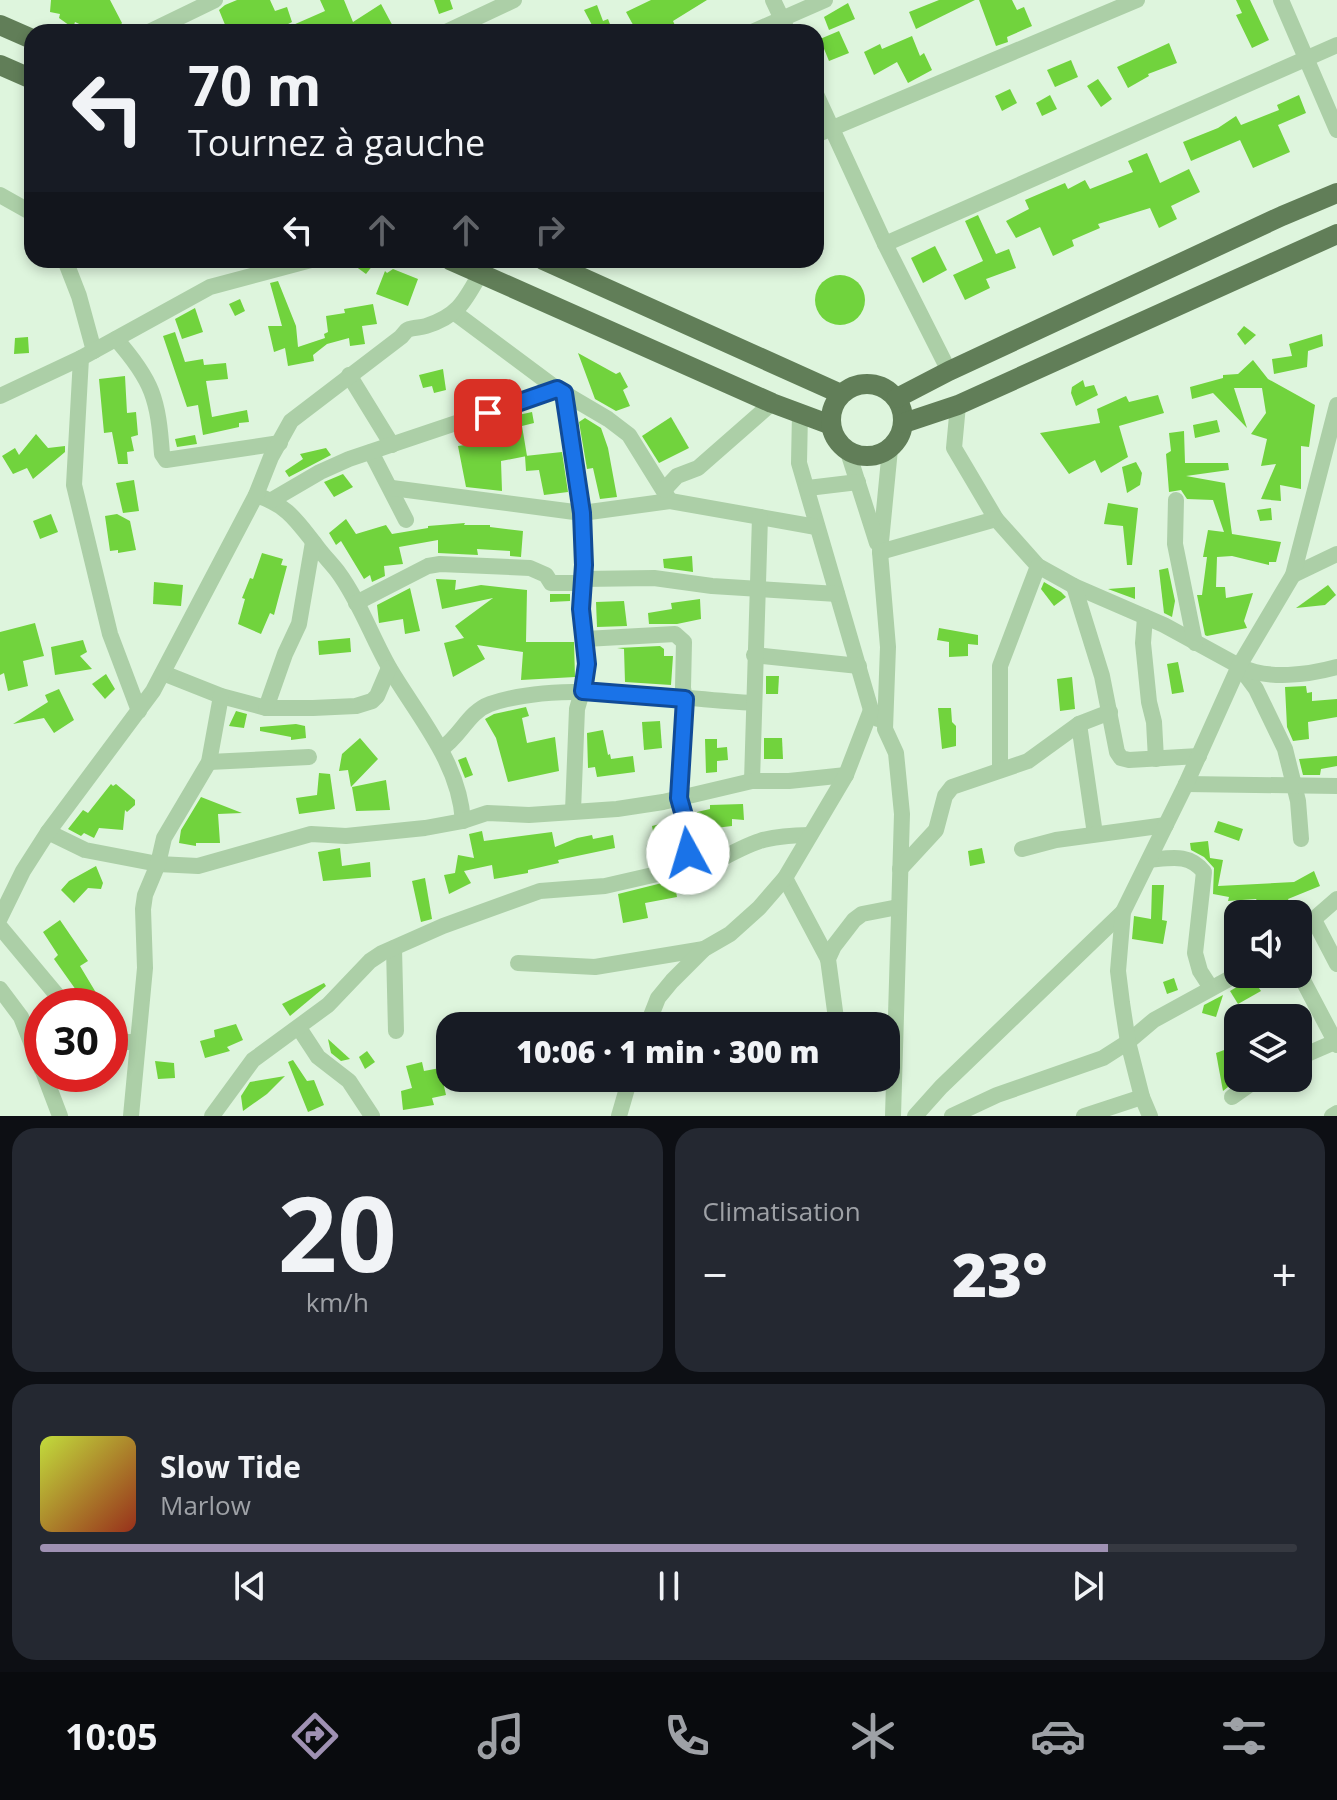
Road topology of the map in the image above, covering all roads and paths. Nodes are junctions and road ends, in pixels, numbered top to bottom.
1 (215, 0) edge
2 (514, 0) edge
3 (773, 0) edge
4 (825, 0) edge
5 (1137, 0) edge
6 (1281, 0) edge
7 (166, 24) edge
8 (463, 24) edge
9 (785, 24) edge
10 (787, 24) edge
11 (0, 25) edge
12 (24, 36) edge
13 (1337, 45) edge
14 (1306, 59) junction
15 (0, 65) edge
16 (24, 76) edge
17 (1337, 130) edge
18 (824, 132) edge
19 (1337, 193) edge
20 (0, 195) edge
21 (24, 208) edge
22 (1337, 234) edge
23 (885, 244) junction
24 (68, 268) edge
25 (281, 268) edge
26 (467, 268) edge
27 (564, 268) edge
28 (480, 274) junction
29 (455, 313) junction
30 (116, 339) junction
31 (88, 354) junction
32 (949, 371) junction
33 (349, 375) junction
34 (560, 391) junction
35 (841, 394) junction
36 (0, 396) edge
37 (897, 398) junction
38 (772, 403) junction
39 (958, 405) junction
40 (1337, 405) edge
41 (800, 413) junction
42 (904, 423) junction
43 (831, 425) junction
44 (280, 443) junction
45 (392, 445) junction
46 (890, 449) junction
47 (371, 452) junction
48 (848, 452) junction
49 (858, 482) junction
50 (392, 488) junction
51 (808, 488) junction
52 (667, 495) junction
53 (264, 498) junction
54 (1176, 500) dead end
55 (582, 513) junction
56 (760, 517) junction
57 (996, 519) junction
58 (406, 520) dead end
59 (816, 527) junction
60 (313, 542) junction
61 (880, 552) junction
62 (1337, 554) edge
63 (1038, 566) junction
64 (1293, 575) junction
65 (583, 581) junction
66 (1074, 586) junction
67 (756, 589) junction
68 (837, 594) junction
69 (356, 603) junction
70 (1145, 617) junction
71 (585, 639) junction
72 (1195, 643) junction
73 (754, 655) junction
74 (859, 666) junction
75 (1239, 666) junction
76 (1337, 667) edge
77 (389, 668) junction
78 (163, 673) junction
79 (583, 691) junction
80 (221, 696) junction
81 (685, 699) junction
82 (753, 703) junction
83 (266, 708) junction
84 (871, 710) junction
85 (139, 711) junction
86 (1110, 712) junction
87 (1079, 724) junction
88 (885, 729) junction
89 (441, 749) junction
90 (1199, 756) junction
91 (309, 757) dead end
92 (1156, 759) junction
93 (209, 762) junction
94 (1000, 770) junction
95 (846, 775) junction
96 (752, 781) junction
97 (1186, 784) junction
98 (1294, 784) junction
99 (1337, 786) edge
100 (679, 798) junction
101 (573, 811) junction
102 (463, 821) junction
103 (1166, 825) junction
104 (48, 832) junction
105 (1095, 834) junction
106 (810, 835) junction
107 (1301, 839) dead end
108 (1022, 849) dead end
109 (688, 853) junction
110 (1149, 860) junction
111 (158, 864) junction
112 (900, 869) junction
113 (0, 878) edge
114 (785, 878) junction
115 (18, 883) junction
116 (1337, 899) edge
117 (898, 907) junction
118 (1123, 912) junction
119 (0, 918) edge
120 (1314, 920) joint
121 (0, 927) edge
122 (394, 948) junction
123 (704, 949) junction
124 (828, 959) junction
125 (518, 963) dead end
126 (1337, 964) edge
127 (1224, 981) edge
128 (51, 988) edge
129 (1211, 988) junction
130 (1307, 988) edge
131 (0, 989) edge
132 (652, 1012) edge
133 (835, 1012) edge
134 (24, 1024) edge
135 (299, 1028) junction
136 (396, 1031) dead end
137 (128, 1042) edge
138 (137, 1042) junction
139 (1128, 1042) junction
140 (1336, 1042) edge
141 (1312, 1052) edge
142 (941, 1087) junction
143 (51, 1092) edge
144 (626, 1092) edge
145 (1239, 1092) edge
146 (1142, 1097) junction
147 (1232, 1097) dead end
148 (60, 1116) edge
149 (131, 1116) edge
150 (212, 1116) edge
151 (372, 1116) edge
152 (619, 1116) edge
153 (893, 1116) edge
154 (915, 1116) edge
155 (945, 1116) edge
156 (952, 1116) edge
157 (1084, 1116) edge
158 (1150, 1116) edge

1 - 7 street
2 - 8 street
3 - 9 street
4 - 10 street
5 - 18 street
6 - 14 street
11 - 12 main road
13 - 14 street
14 - 17 street
14 - 23 street
15 - 16 main road
18 - 23 street
19 - 32 main road
20 - 21 street
22 - 39 main road
23 - 32 street
24 - 31 street
25 - 30 street
26 - 28 main road
27 - 35 main road
28 - 29 street
28 - 38 main road
29 - 33 street
29 - 34 street
30 - 31 street
30 - 44 street
31 - 36 street
31 - 85 street
32 - 37 main road
33 - 44 street
33 - 45 street
34 - 45 street
34 - 52 street
34 - 55 street
35 - 37 main road
35 - 43 main road
37 - 42 main road
38 - 41 main road
38 - 52 street
39 - 42 main road
39 - 57 street
40 - 64 street
41 - 43 main road
41 - 51 street
42 - 46 main road
43 - 48 main road
44 - 53 street
45 - 47 street
46 - 48 main road
46 - 61 street
47 - 50 street
47 - 53 street
48 - 49 street
49 - 51 street
49 - 61 street
50 - 55 street
50 - 58 street
51 - 59 street
52 - 55 street
52 - 56 street
53 - 60 street
53 - 78 street
54 - 72 street
55 - 65 street
56 - 59 street
56 - 67 street
57 - 61 street
57 - 63 street
59 - 68 street
60 - 69 street
60 - 83 street
61 - 88 street
62 - 64 street
63 - 66 street
63 - 94 street
64 - 75 street
65 - 67 street
65 - 69 street
65 - 71 street
66 - 70 street
66 - 86 street
67 - 68 street
67 - 73 street
68 - 74 street
69 - 77 street
70 - 72 street
70 - 92 street
71 - 79 street
71 - 81 street
72 - 75 street
73 - 74 street
73 - 82 street
74 - 84 street
75 - 76 street
75 - 90 street
75 - 98 street
77 - 83 street
77 - 89 street
78 - 80 street
78 - 85 street
79 - 81 street
79 - 89 street
79 - 101 street
80 - 83 street
80 - 93 street
81 - 82 street
81 - 100 street
82 - 96 street
84 - 88 street
84 - 95 street
85 - 104 street
86 - 87 street
86 - 92 street
87 - 94 street
87 - 105 street
88 - 112 street
89 - 102 street
90 - 92 street
90 - 97 street
91 - 93 street
93 - 111 street
94 - 112 street
95 - 96 street
95 - 106 street
96 - 100 street
97 - 98 street
97 - 103 street
98 - 99 street
98 - 107 street
100 - 101 street
100 - 109 street
101 - 102 street
102 - 111 street
103 - 105 street
103 - 110 street
104 - 111 street
104 - 115 street
105 - 108 street
106 - 109 street
106 - 114 street
109 - 122 street
110 - 118 street
110 - 129 street
111 - 138 street
112 - 117 street
113 - 115 street
114 - 123 street
114 - 124 street
115 - 119 street
116 - 120 street
117 - 124 street
117 - 153 street
118 - 139 street
118 - 142 street
120 - 126 street
121 - 128 street
122 - 135 street
122 - 136 street
123 - 125 street
123 - 132 street
124 - 133 street
127 - 129 street
129 - 139 street
130 - 140 street
131 - 134 street
135 - 150 street
135 - 151 street
137 - 138 street
138 - 149 street
139 - 146 street
139 - 156 street
140 - 141 street
142 - 154 street
142 - 155 street
143 - 148 street
144 - 152 street
145 - 147 street
146 - 157 street
146 - 158 street

